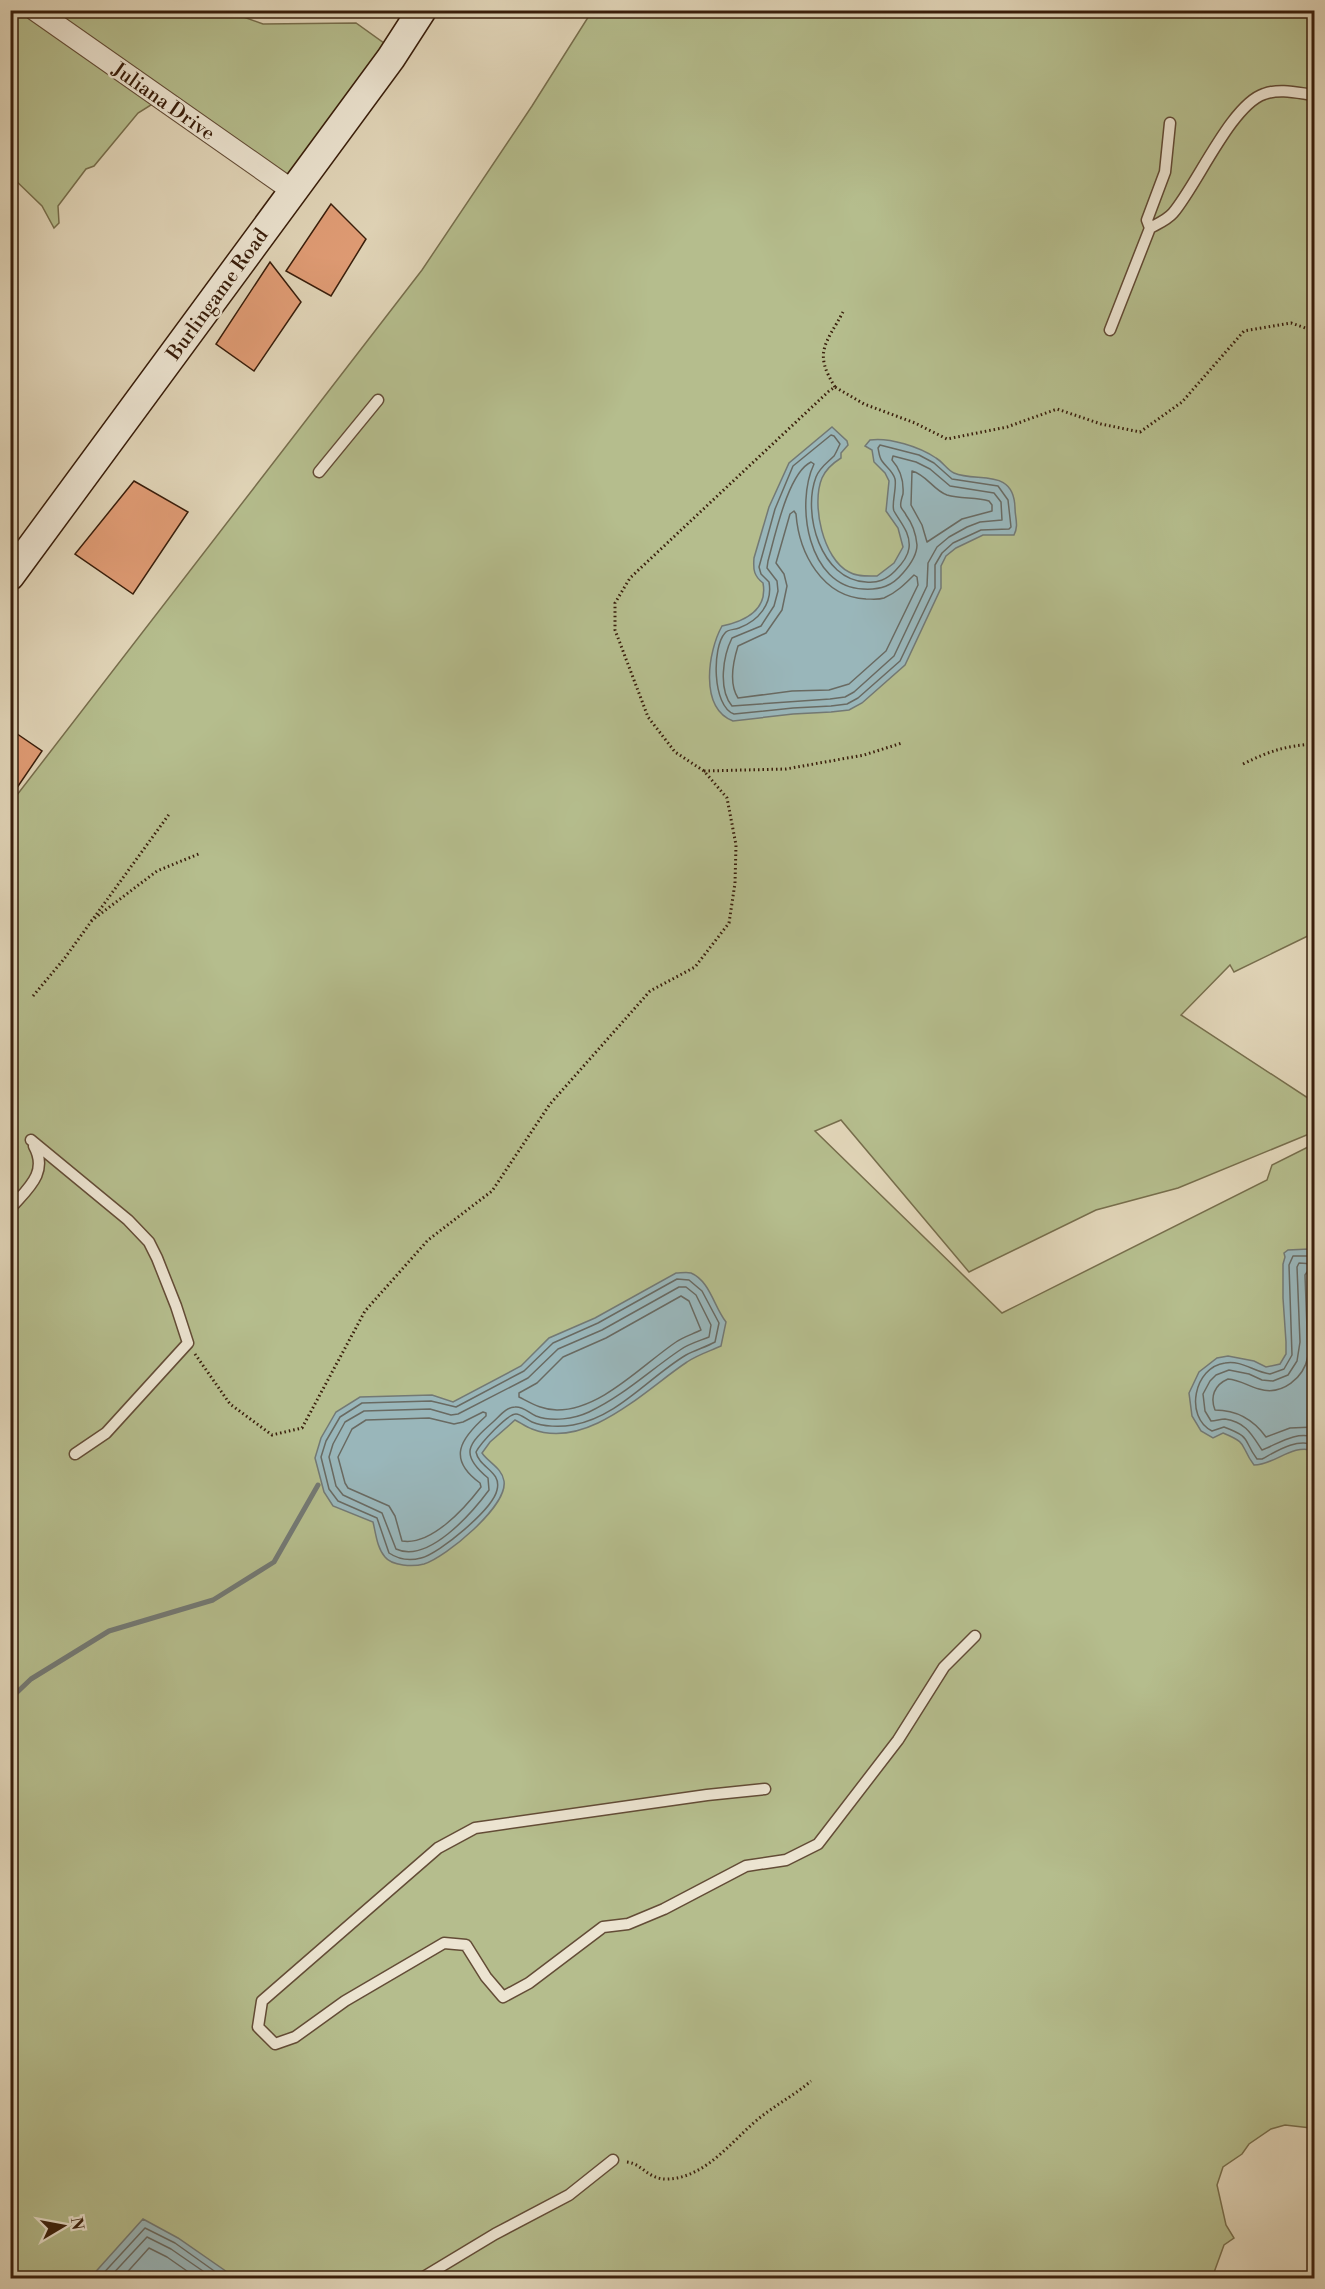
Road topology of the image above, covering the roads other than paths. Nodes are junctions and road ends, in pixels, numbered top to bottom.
1 (35, 10) edge
2 (422, 10) edge
3 (1314, 95) edge
4 (1170, 123) dead end
5 (293, 191) junction
6 (1150, 228) junction
7 (1110, 330) dead end
8 (378, 400) dead end
9 (319, 472) dead end
10 (10, 576) edge
11 (10, 1209) edge
12 (75, 1454) dead end
13 (975, 1636) dead end
14 (765, 1789) dead end
15 (613, 2160) road end
16 (422, 2278) edge

1 - 5 street, Juliana Drive
2 - 5 street, Burlingame Road
3 - 6 lane
4 - 6 lane
5 - 10 street, Burlingame Road
6 - 7 lane
8 - 9 lane
11 - 12 lane
13 - 14 lane
15 - 16 lane

